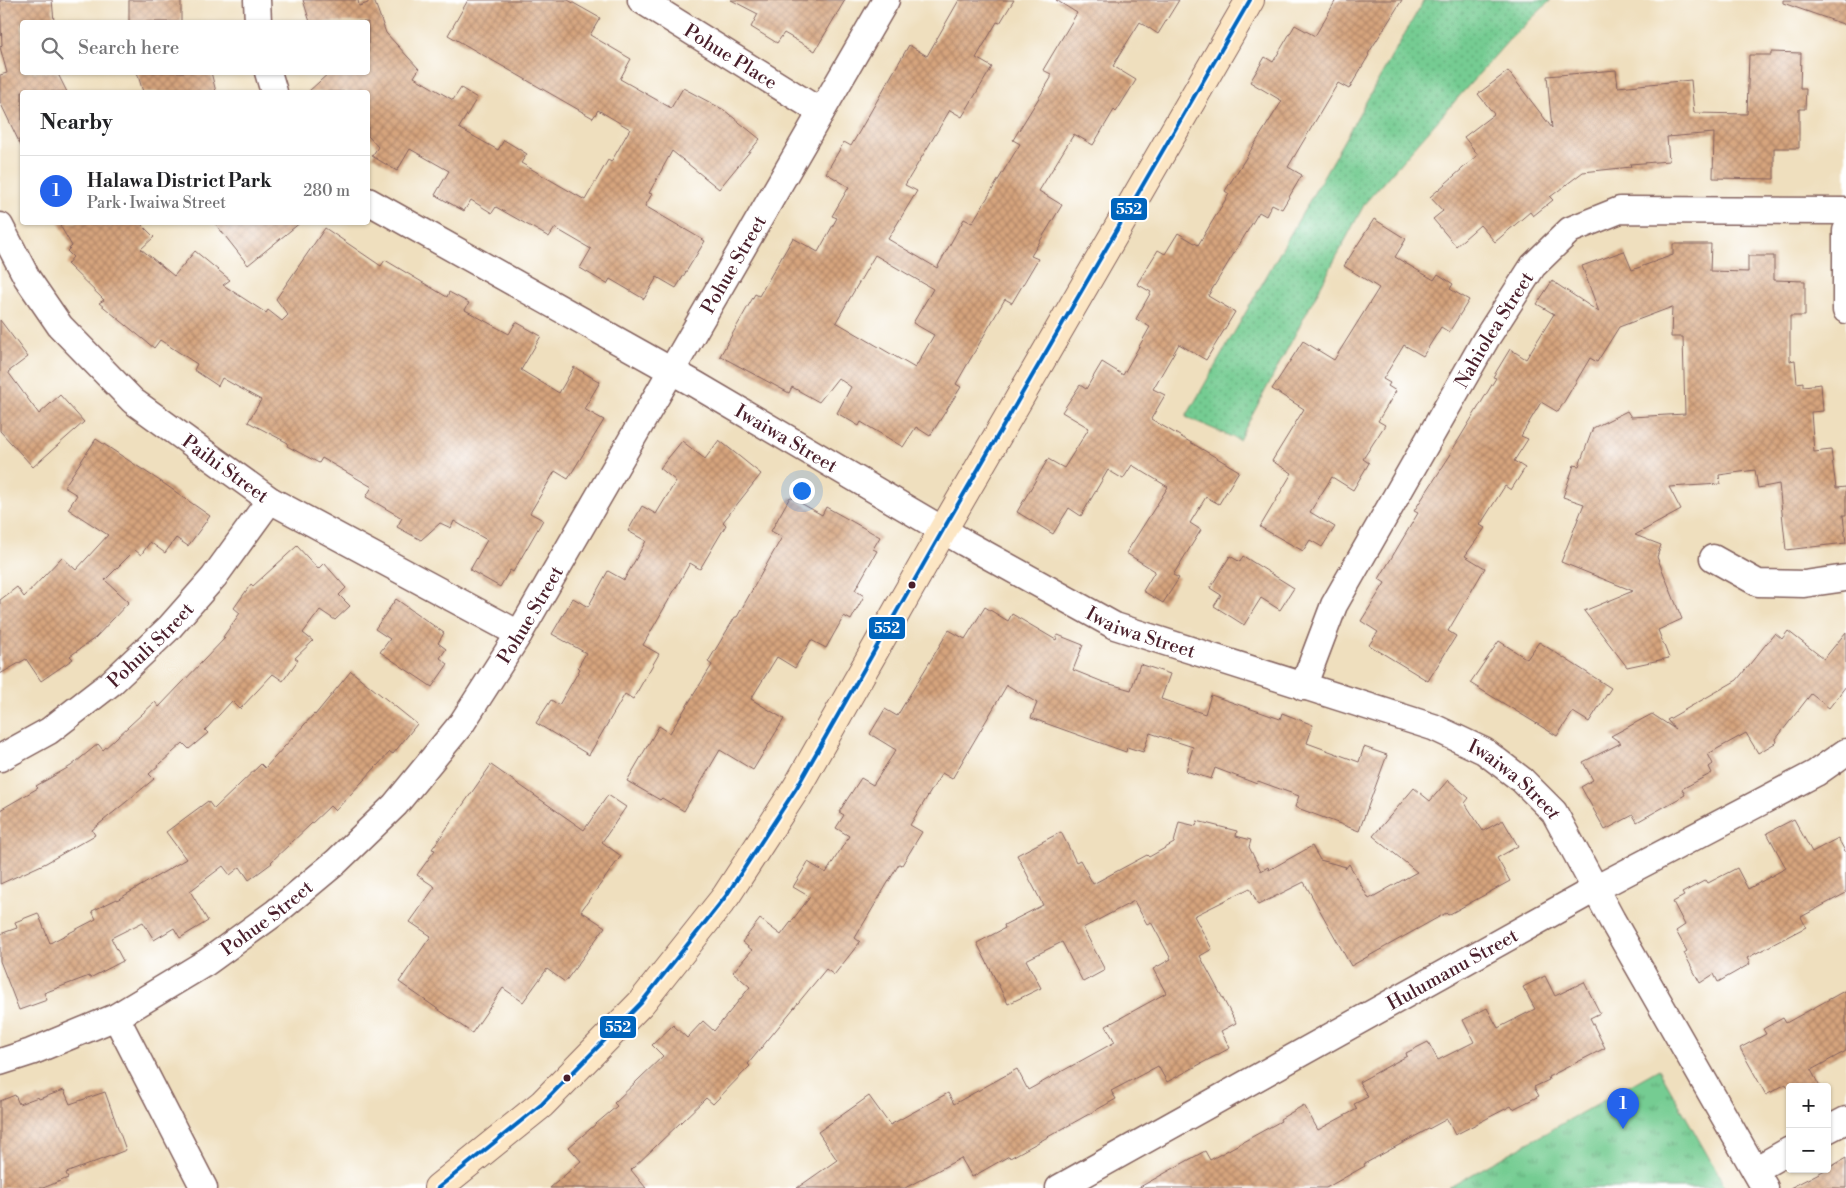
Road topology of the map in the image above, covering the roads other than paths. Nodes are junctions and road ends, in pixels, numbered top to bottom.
1 (257, 0) edge
2 (641, 0) edge
3 (886, 0) edge
4 (1250, 0) edge
5 (258, 20) edge
6 (269, 75) edge
7 (273, 90) edge
8 (821, 112) junction
9 (370, 202) edge
10 (1846, 212) edge
11 (0, 226) edge
12 (1846, 231) edge
13 (1846, 310) edge
14 (671, 371) junction
15 (270, 500) junction
16 (943, 530) junction
17 (1713, 558) dead end
18 (1846, 578) edge
19 (519, 634) junction
20 (1303, 687) junction
21 (1846, 752) edge
22 (0, 758) edge
23 (1595, 889) junction
24 (116, 1017) junction
25 (0, 1062) edge
26 (1846, 1120) edge
27 (1831, 1128) edge
28 (1786, 1154) edge
29 (1760, 1179) edge
30 (204, 1188) edge
31 (438, 1188) edge
32 (1059, 1188) edge

1 - 5 street
2 - 8 street, Pohue Place
3 - 8 street, Pohue Street
4 - 16 street
6 - 7 street
8 - 14 street, Pohue Street
9 - 14 street, Iwaiwa Street
10 - 20 street, Nahiolea Street
11 - 15 street, Paihi Street
12 - 13 street
14 - 16 street, Iwaiwa Street
14 - 19 street, Pohue Street
15 - 19 street, Paihi Street
15 - 22 street, Pohuli Street
16 - 20 street, Iwaiwa Street
16 - 31 street
17 - 18 street
19 - 24 street, Pohue Street
20 - 23 street, Iwaiwa Street
21 - 23 street, Hulumanu Street
23 - 29 street, Iwaiwa Street
23 - 32 street, Hulumanu Street
24 - 25 street, Pohue Street
24 - 30 street
26 - 27 street
28 - 29 street

